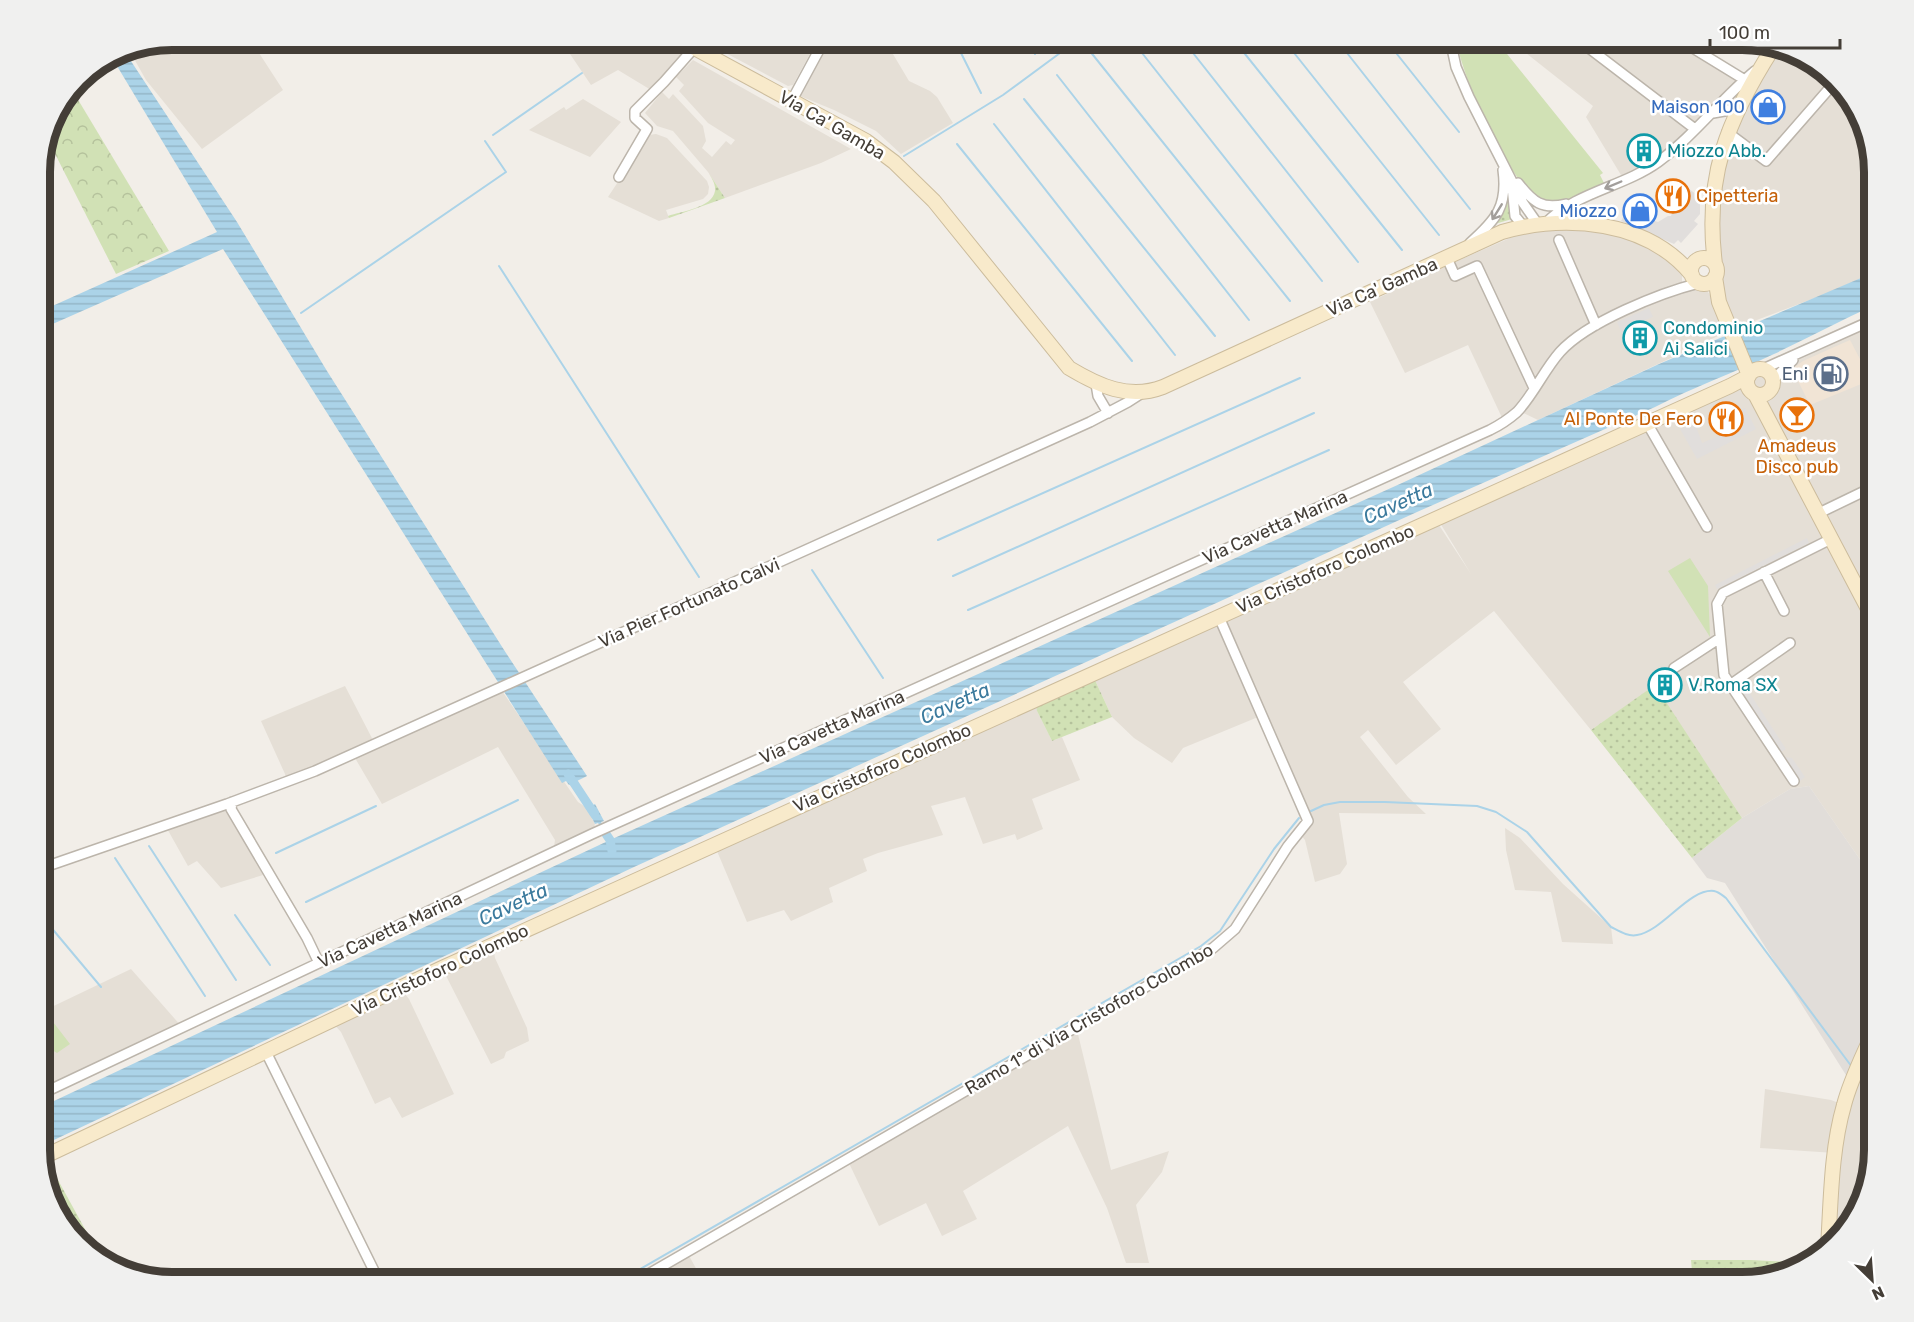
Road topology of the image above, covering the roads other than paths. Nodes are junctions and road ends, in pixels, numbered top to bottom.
1 (692, 50) edge
2 (698, 50) edge
3 (819, 50) edge
4 (1452, 50) edge
5 (1591, 50) edge
6 (1696, 50) edge
7 (1770, 53) edge
8 (1777, 55) edge
9 (1762, 66) junction
10 (1745, 80) junction
11 (1830, 87) edge
12 (791, 102) junction
13 (1723, 102) junction
14 (1739, 108) junction
15 (1713, 113) junction
16 (1695, 129) junction
17 (1727, 132) junction
18 (1504, 166) junction
19 (619, 177) dead end
20 (1511, 180) junction
21 (1572, 203) junction
22 (1535, 224) junction
23 (1712, 238) junction
24 (1559, 240) dead end
25 (1462, 251) junction
26 (1447, 258) junction
27 (1715, 271) junction
28 (1695, 275) junction
29 (1722, 308) junction
30 (1864, 324) edge
31 (1596, 325) junction
32 (1807, 350) junction
33 (1757, 378) junction
34 (1096, 384) junction
35 (1534, 388) junction
36 (1142, 393) junction
37 (1108, 413) junction
38 (1647, 423) junction
39 (1864, 491) edge
40 (1817, 514) junction
41 (1707, 527) dead end
42 (1831, 539) junction
43 (1764, 573) junction
44 (1864, 601) edge
45 (1784, 611) dead end
46 (1219, 617) junction
47 (1720, 638) junction
48 (1790, 643) dead end
49 (1674, 668) dead end
50 (1730, 685) junction
51 (1794, 781) dead end
52 (232, 802) junction
53 (50, 865) edge
54 (319, 963) junction
55 (266, 1052) junction
56 (1864, 1052) edge
57 (1864, 1058) edge
58 (1857, 1068) junction
59 (50, 1090) edge
60 (50, 1154) edge
61 (1829, 1236) edge
62 (375, 1272) edge
63 (652, 1272) edge

1 - 19 street
2 - 12 street, Via Ca' Gamba
3 - 12 street
4 - 18 street
5 - 16 street
6 - 10 street
7 - 9 street
8 - 9 street
9 - 10 street
9 - 14 street
10 - 13 street
11 - 17 street
12 - 34 street, Via Ca' Gamba
13 - 14 street
13 - 15 street
14 - 15 street
14 - 17 street
15 - 16 street
16 -> 21 street
17 - 23 street
18 - 20 street
18 - 21 street
18 -> 25 street
20 - 22 street
20 - 22 street
21 - 22 street
22 - 25 street, Via Ca' Gamba
22 - 28 street, Via Ca' Gamba
23 - 27 street
23 - 28 street
24 - 31 street
25 - 26 street, Via Ca' Gamba
26 - 35 street
26 - 36 street, Via Ca' Gamba
27 - 28 street
27 - 28 street
27 - 29 street
28 - 29 street, Via Ca' Gamba
28 - 31 street, Via Cavetta Marina
29 - 33 street
30 - 32 street
31 - 35 street, Via Cavetta Marina
32 - 33 street
32 - 33 street
33 - 38 street, Via Cristoforo Colombo
33 - 40 street
34 - 36 street, Via Ca' Gamba
34 - 37 street
35 - 54 street, Via Cavetta Marina
36 - 37 street, Via Pier Fortunato Calvi
37 - 52 street, Via Pier Fortunato Calvi
38 - 41 street
38 - 46 street, Via Cristoforo Colombo
39 - 40 street
40 - 42 street
42 - 43 street
42 - 44 street
43 - 45 street
43 - 47 street
46 - 55 street, Via Cristoforo Colombo
46 - 63 street, Ramo 1° di Via Cristoforo Colombo
47 - 49 street
47 - 50 street
48 - 50 street
50 - 51 street
52 - 53 street, Via Pier Fortunato Calvi
52 - 54 street
54 - 59 street, Via Cavetta Marina
55 - 60 street, Via Cristoforo Colombo
55 - 62 street
56 - 58 street
57 - 58 street
58 - 61 street

